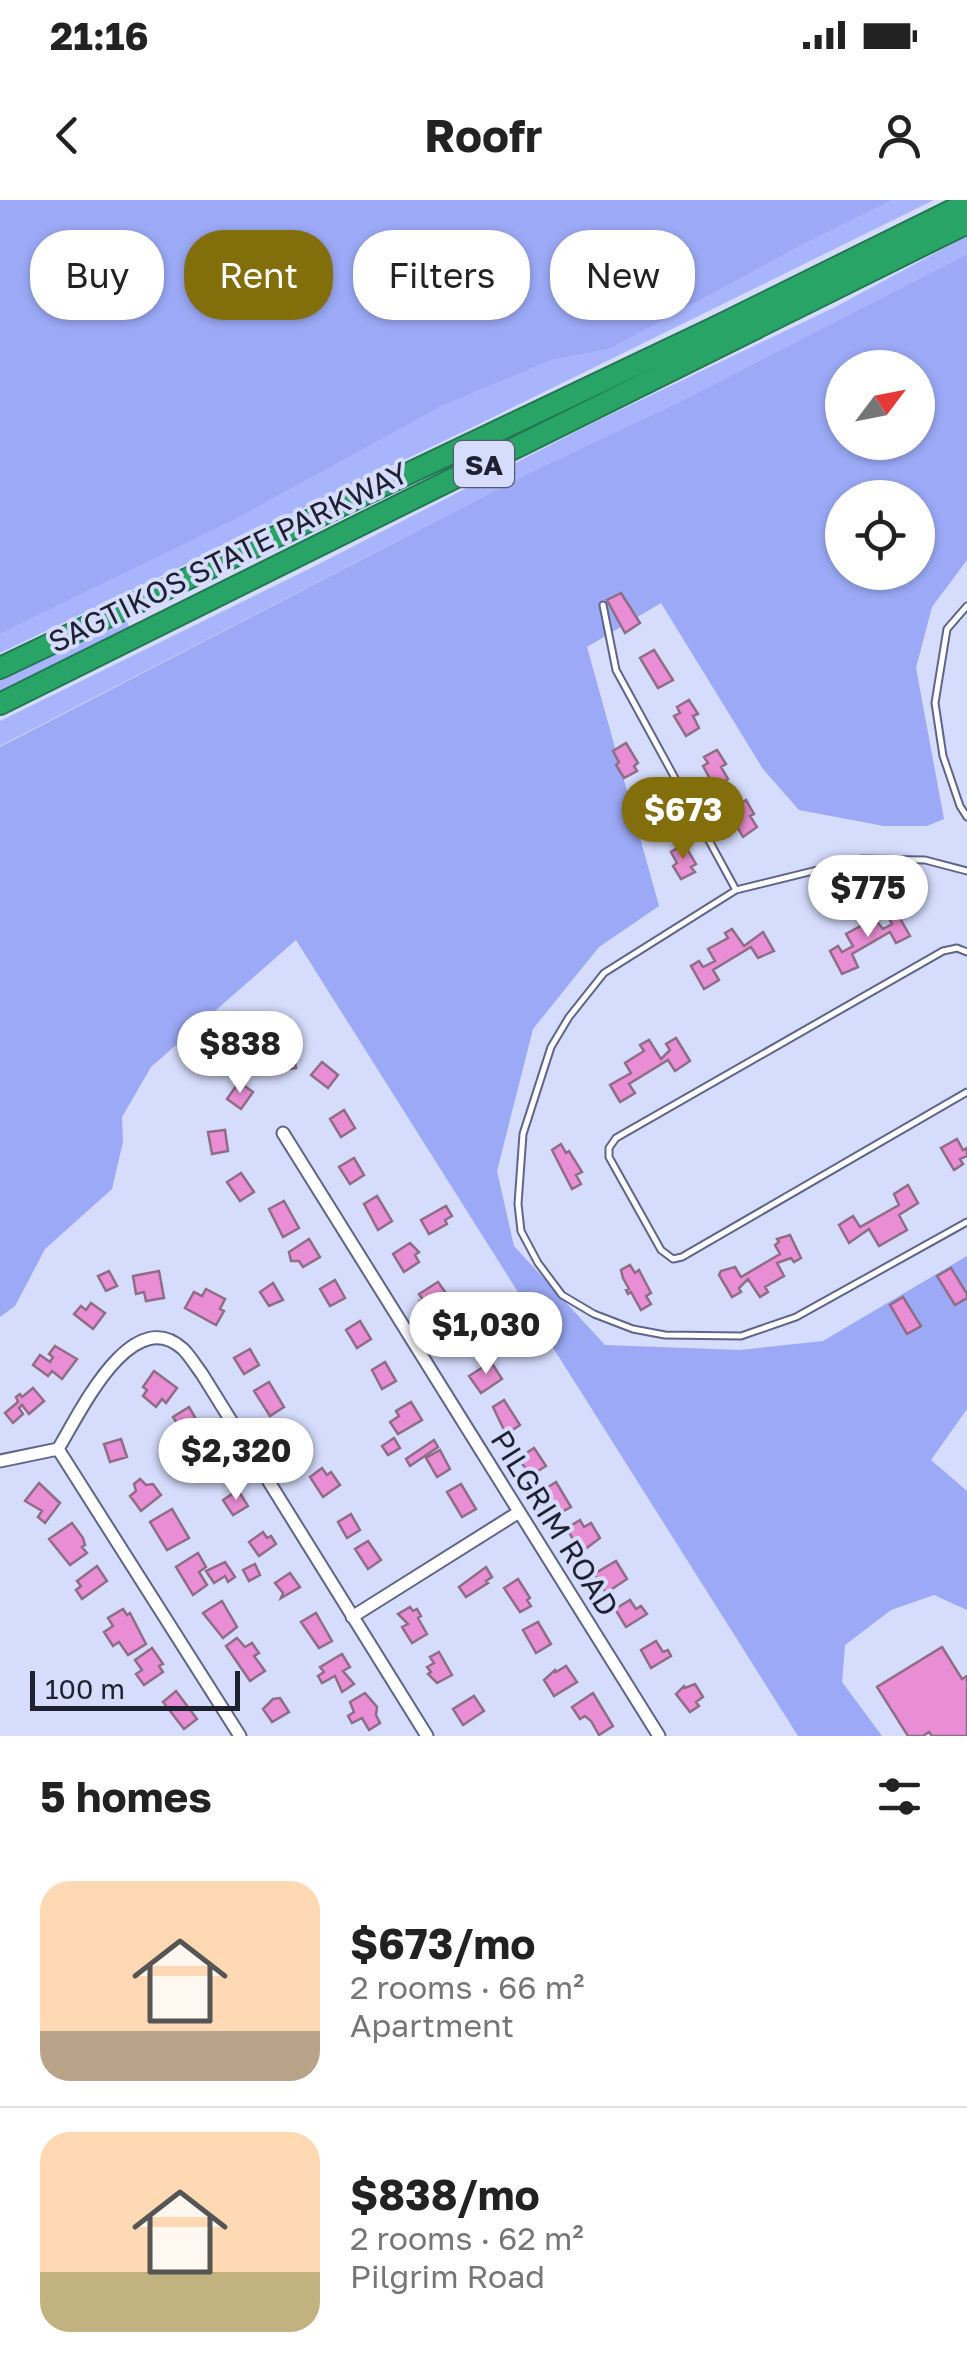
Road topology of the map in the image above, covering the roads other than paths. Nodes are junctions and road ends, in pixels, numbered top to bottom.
1 (967, 203) edge
2 (967, 223) edge
3 (602, 605) dead end
4 (967, 606) edge
5 (0, 668) edge
6 (0, 704) edge
7 (967, 817) edge
8 (967, 871) edge
9 (736, 890) junction
10 (967, 952) edge
11 (967, 1092) edge
12 (283, 1133) dead end
13 (967, 1222) edge
14 (58, 1448) junction
15 (0, 1461) edge
16 (518, 1512) junction
17 (352, 1617) junction
18 (240, 1736) edge
19 (427, 1736) edge
20 (659, 1736) edge

1 - 5 highway, SAGTIKOS STATE PARKWAY / SA
2 - 6 highway, SAGTIKOS STATE PARKWAY / SA
3 - 9 lane
4 - 7 lane
8 - 9 lane
9 - 13 lane
10 - 11 lane
12 - 16 street, PILGRIM ROAD
14 - 15 street
14 - 17 street
14 - 18 street
16 - 17 street
16 - 20 street, PILGRIM ROAD
17 - 19 street

